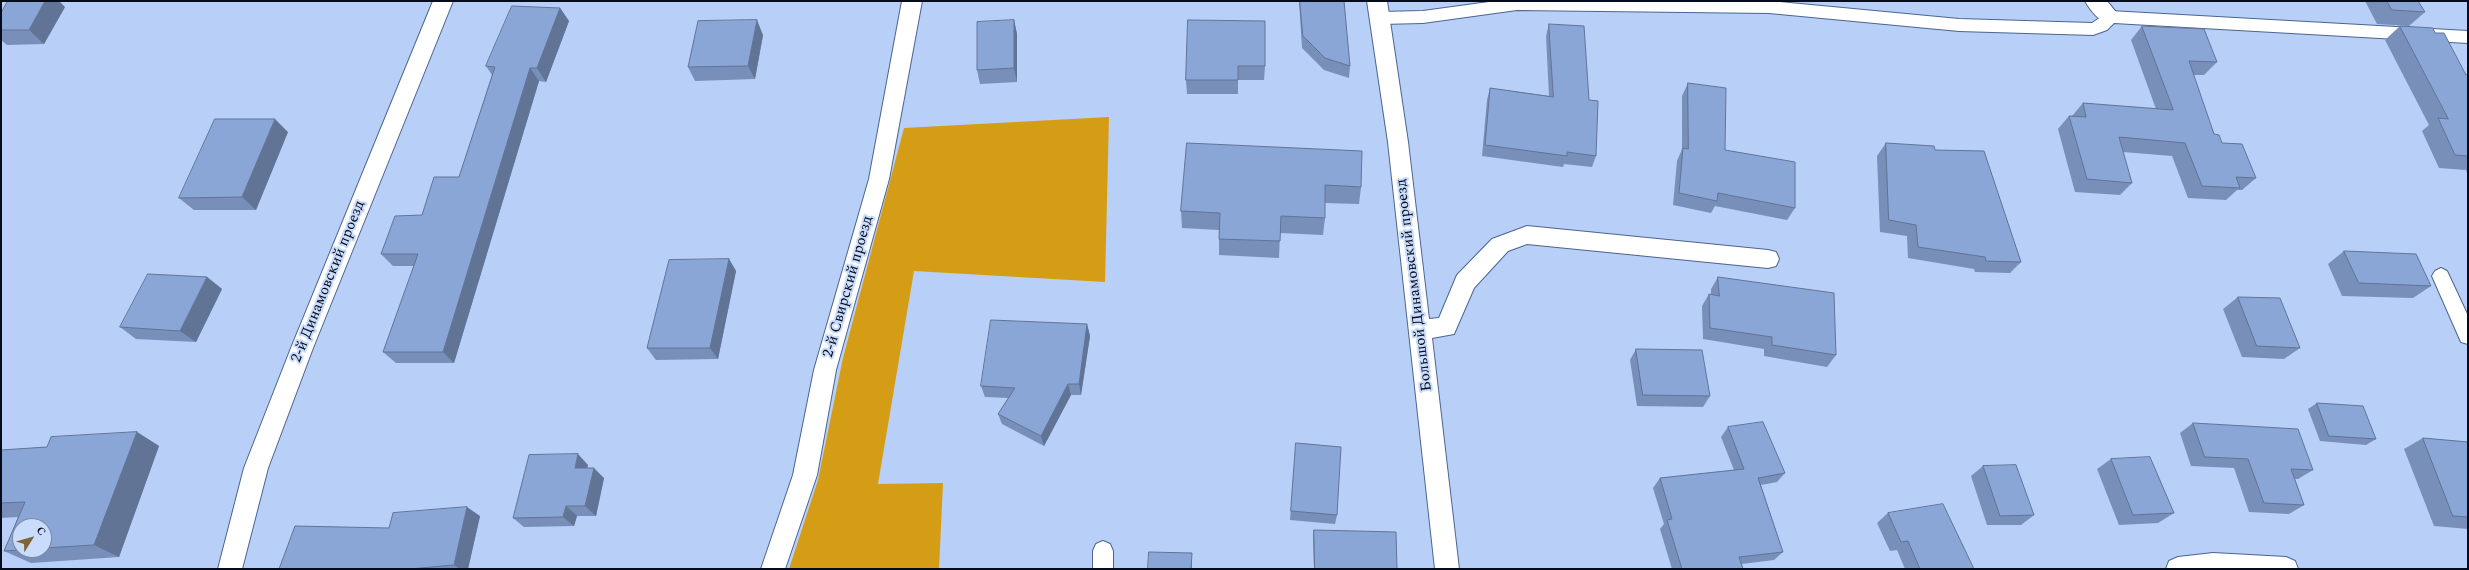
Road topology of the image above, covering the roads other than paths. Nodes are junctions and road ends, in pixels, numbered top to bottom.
1 (443, 1) edge
2 (912, 1) edge
3 (2095, 1) edge
4 (1379, 10) edge
5 (2110, 17) junction
6 (2468, 37) edge
7 (1768, 259) dead end
8 (2441, 276) dead end
9 (1421, 330) junction
10 (2468, 336) edge
11 (230, 569) edge
12 (773, 569) edge
13 (1448, 569) edge
14 (2178, 569) edge
15 (2286, 569) edge

1 - 11 street, 2-й Динамовский проезд
2 - 12 street, 2-й Свирский проезд
3 - 5 street
4 - 5 lane
4 - 9 street, Большой Динамовский проезд
5 - 6 lane
7 - 9 street
8 - 10 lane
9 - 13 street, Большой Динамовский проезд
14 - 15 street

